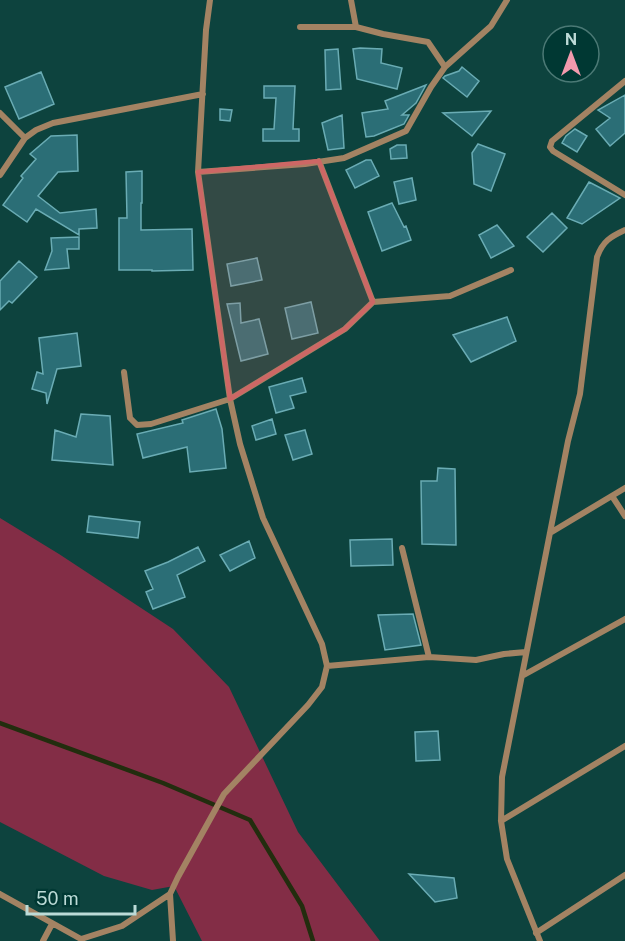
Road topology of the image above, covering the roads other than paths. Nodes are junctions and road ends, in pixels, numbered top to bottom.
1 (210, 0) edge
2 (351, 0) edge
3 (507, 0) edge
4 (300, 27) dead end
5 (356, 27) junction
6 (445, 67) junction
7 (625, 81) edge
8 (203, 94) junction
9 (0, 114) edge
10 (25, 138) junction
11 (319, 161) junction
12 (198, 172) junction
13 (0, 175) edge
14 (625, 195) edge
15 (625, 230) edge
16 (511, 270) dead end
17 (373, 302) junction
18 (123, 372) dead end
19 (230, 399) junction
20 (625, 489) edge
21 (612, 496) junction
22 (625, 516) edge
23 (550, 533) junction
24 (402, 548) dead end
25 (625, 619) edge
26 (526, 652) junction
27 (429, 657) junction
28 (327, 666) junction
29 (522, 676) junction
30 (625, 746) edge
31 (501, 821) junction
32 (625, 875) edge
33 (0, 894) edge
34 (170, 894) junction
35 (52, 924) junction
36 (536, 933) junction
37 (43, 941) edge
38 (172, 941) edge
39 (540, 941) edge

1 - 8 street
2 - 5 street
3 - 6 street
4 - 5 street
5 - 6 street
6 - 11 street
7 - 14 street
8 - 10 street
8 - 12 street
9 - 10 street
10 - 13 street
11 - 12 street
11 - 17 street
12 - 19 street
15 - 23 street
16 - 17 street
17 - 19 street
18 - 19 street
19 - 28 street
20 - 21 street
21 - 22 street
21 - 23 street
23 - 26 street
24 - 27 street
25 - 29 street
26 - 27 street
26 - 29 street
27 - 28 street
28 - 34 street
29 - 31 street
30 - 31 street
31 - 36 street
32 - 36 street
33 - 35 street
34 - 35 street
34 - 38 street
35 - 37 street
36 - 39 street

